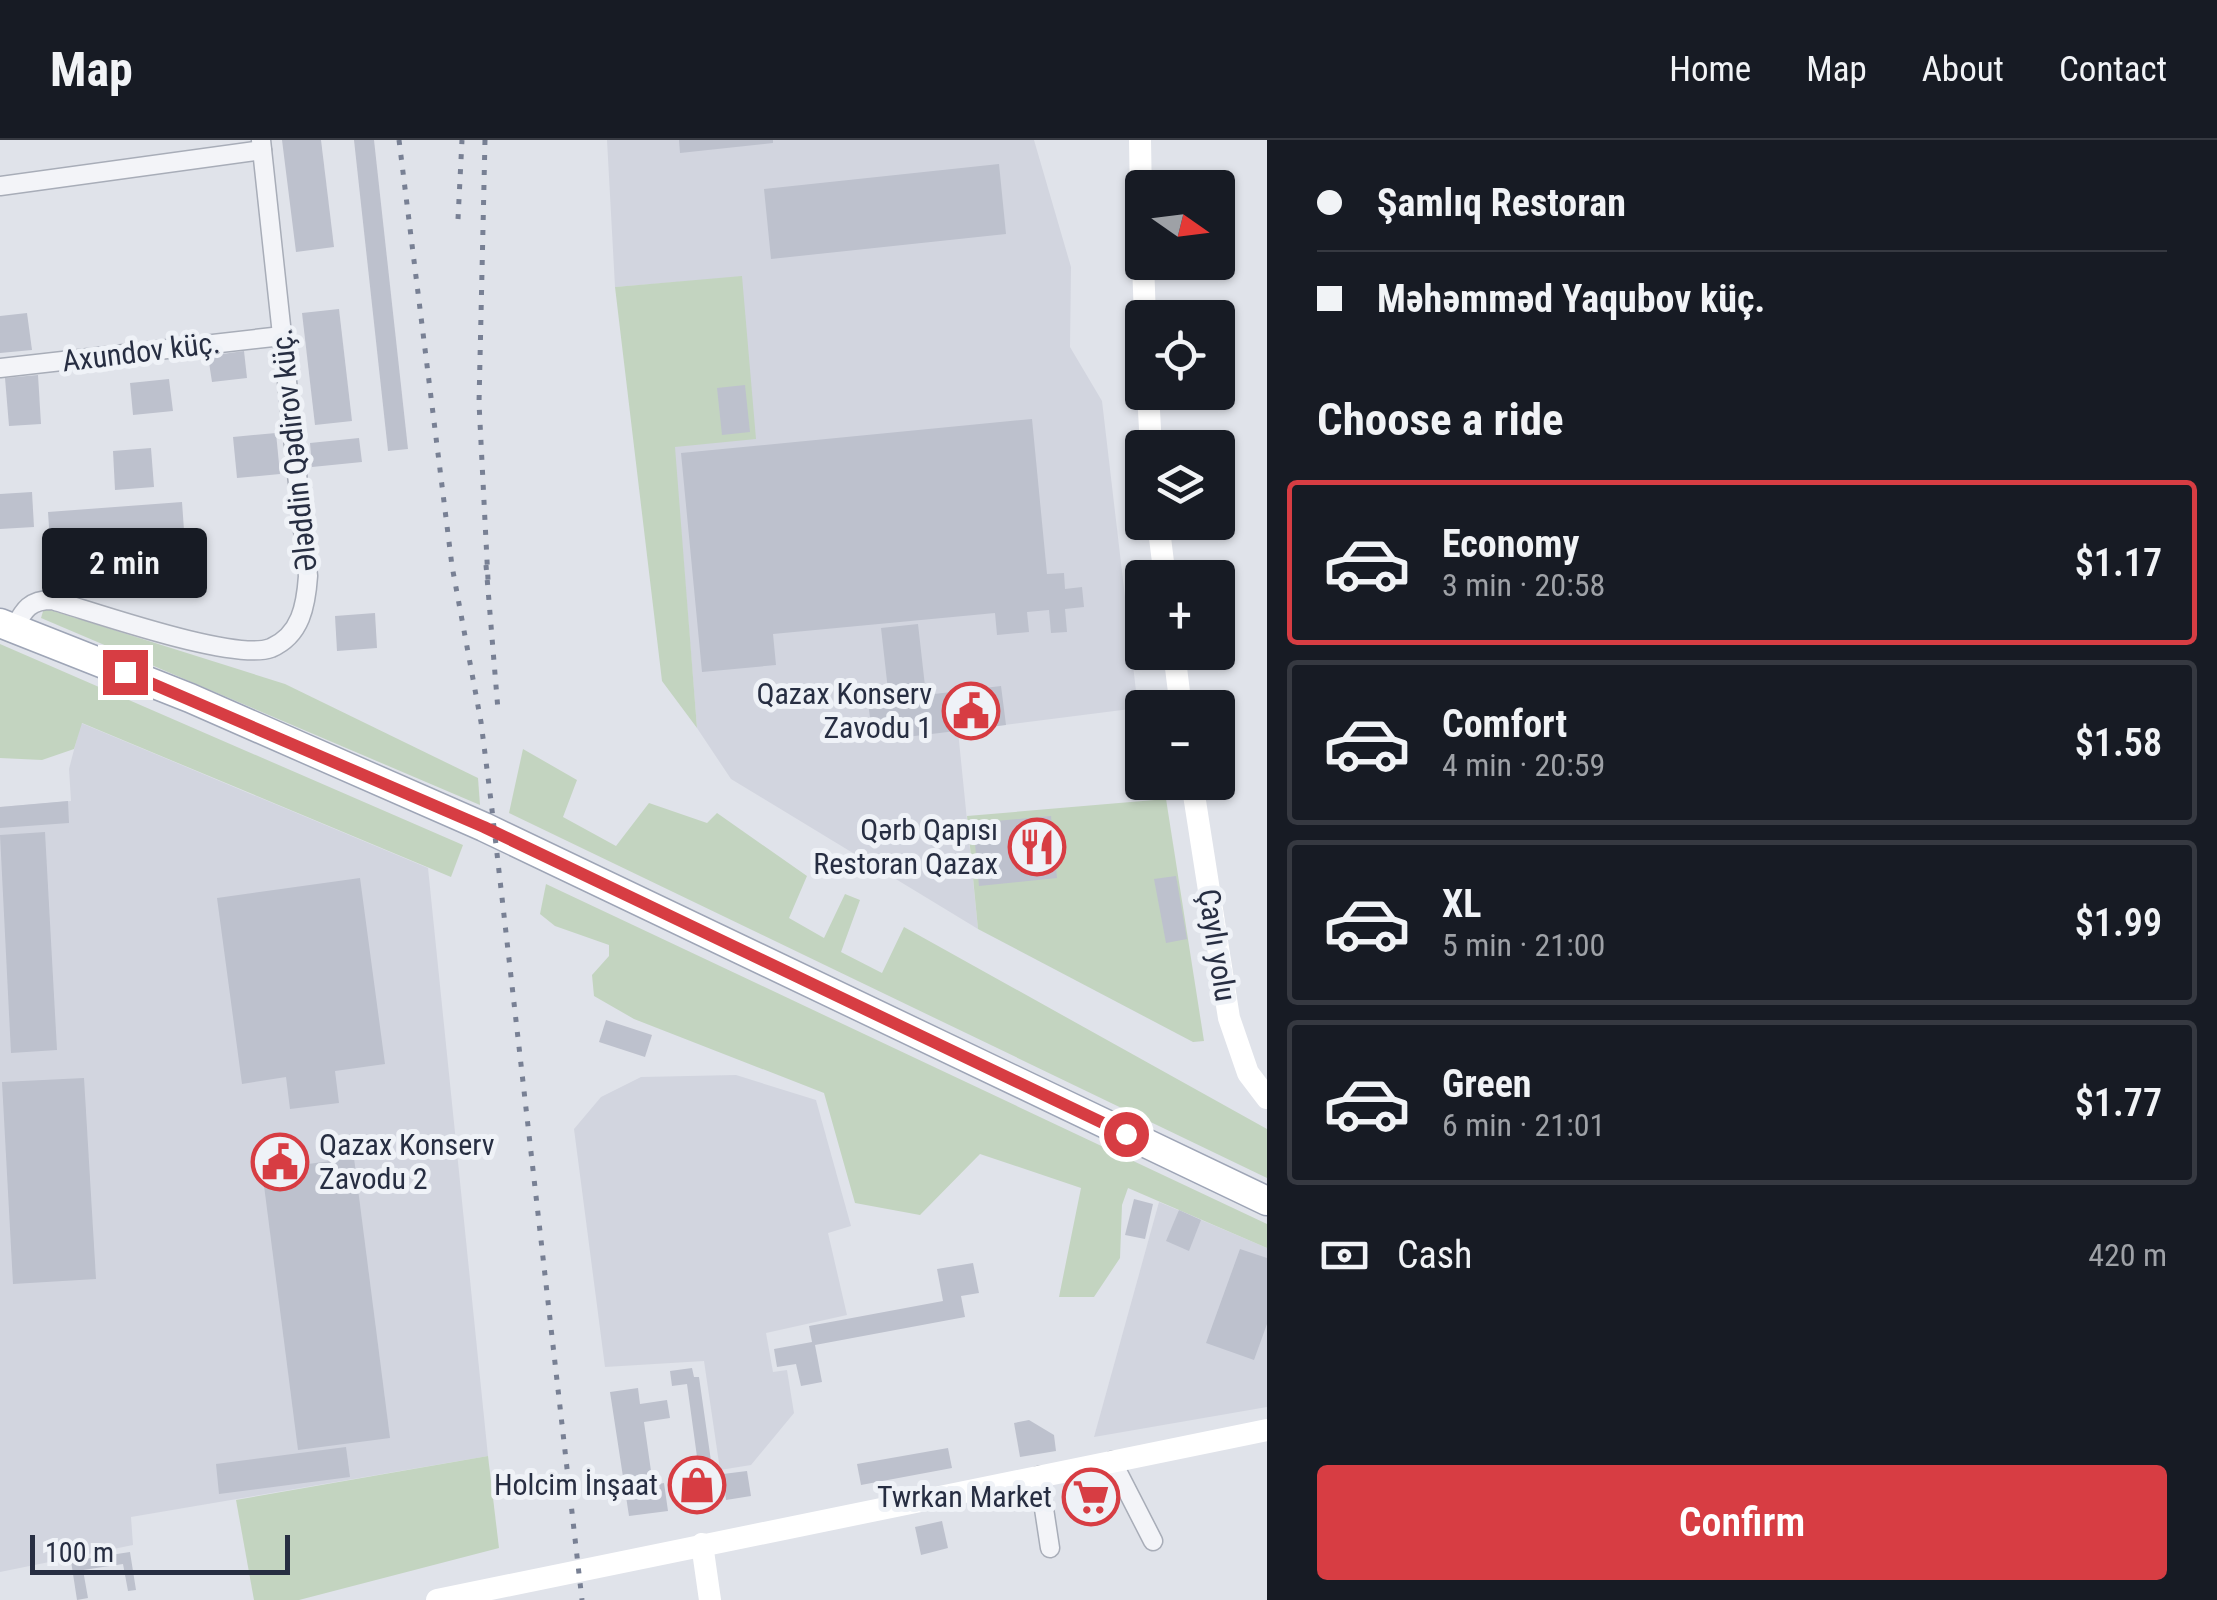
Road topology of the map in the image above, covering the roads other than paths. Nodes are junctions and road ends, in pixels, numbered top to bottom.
1 (1140, 140) edge
2 (261, 145) edge
3 (1141, 170) edge
4 (0, 186) edge
5 (282, 336) junction
6 (0, 368) edge
7 (7, 625) edge
8 (1195, 800) edge
9 (1267, 1098) edge
10 (1267, 1201) edge
11 (1267, 1430) edge
12 (1112, 1461) junction
13 (1039, 1476) junction
14 (1153, 1541) dead end
15 (702, 1544) junction
16 (1050, 1548) dead end
17 (438, 1600) edge
18 (710, 1600) edge

1 - 3 main road
2 - 4 street
2 - 5 street, Ələddin Qədirov küç.
5 - 6 street, Axundov küç.
5 - 7 street, Ələddin Qədirov küç.
7 - 10 main road
8 - 9 main road, Çaylı yolu
11 - 12 main road
12 - 13 main road
12 - 14 street
13 - 15 main road
13 - 16 street
15 - 17 main road
15 - 18 main road

